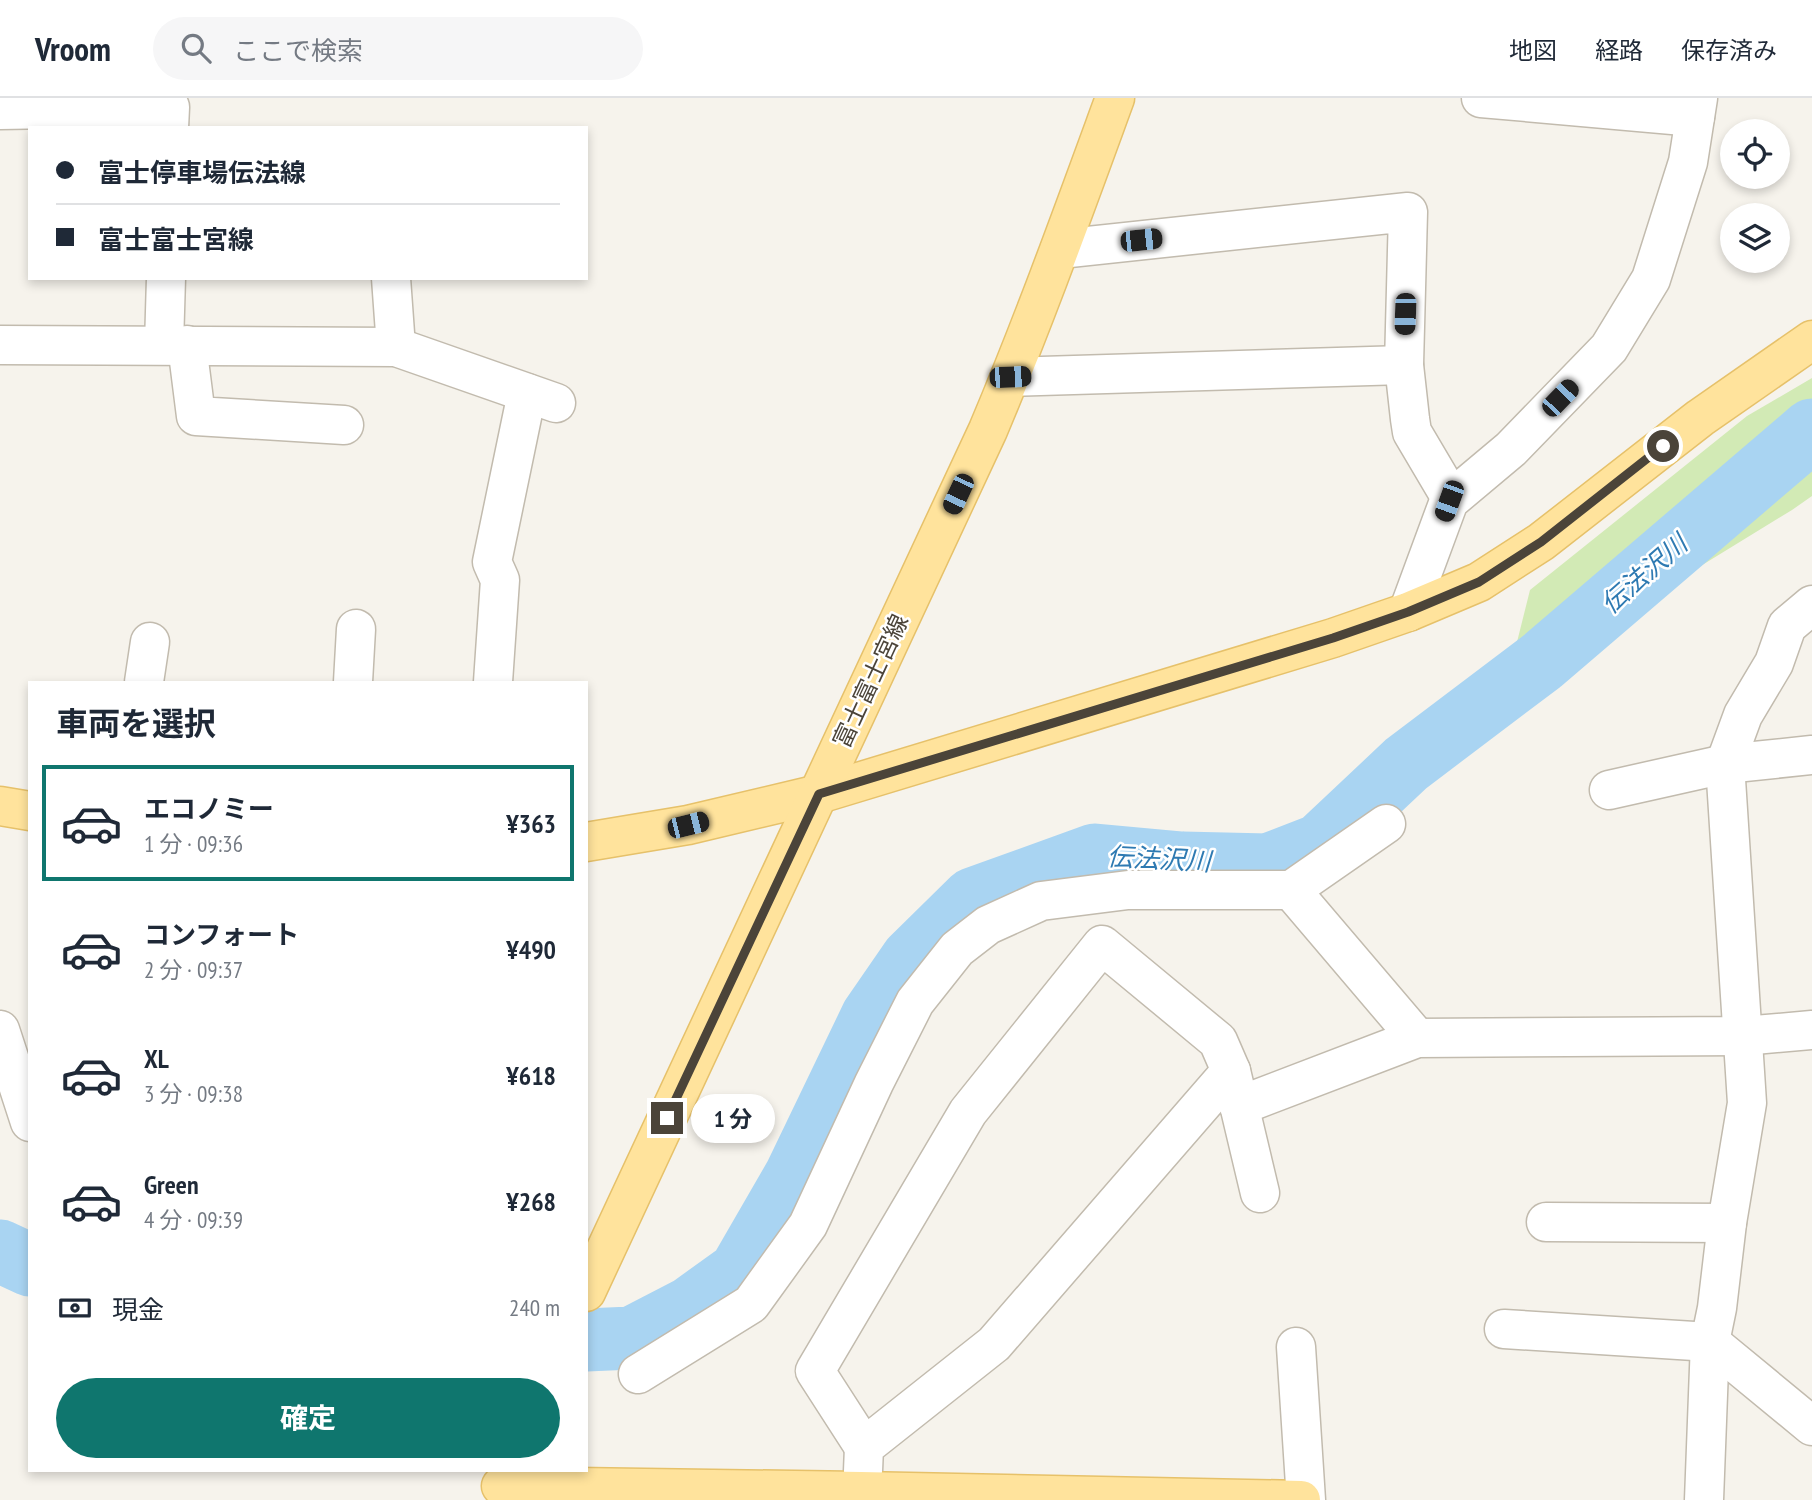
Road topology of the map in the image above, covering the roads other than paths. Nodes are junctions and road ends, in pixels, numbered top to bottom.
1 (1115, 98) edge
2 (1481, 98) edge
3 (1696, 108) edge
4 (0, 110) edge
5 (170, 118) edge
6 (1060, 249) junction
7 (166, 280) edge
8 (391, 280) edge
9 (1812, 340) edge
10 (0, 345) edge
11 (176, 345) junction
12 (396, 347) junction
13 (1404, 365) junction
14 (1010, 377) junction
15 (344, 425) dead end
16 (1451, 498) junction
17 (1812, 605) edge
18 (1408, 612) junction
19 (356, 629) dead end
20 (150, 642) dead end
21 (144, 681) edge
22 (353, 681) edge
23 (493, 681) edge
24 (1812, 755) edge
25 (1724, 764) junction
26 (1609, 790) dead end
27 (819, 794) junction
28 (0, 806) edge
29 (28, 811) edge
30 (1386, 824) dead end
31 (588, 842) edge
32 (1291, 890) junction
33 (0, 1030) edge
34 (1812, 1030) edge
35 (1743, 1037) junction
36 (1416, 1038) junction
37 (1235, 1088) junction
38 (28, 1116) edge
39 (1260, 1193) dead end
40 (1546, 1222) dead end
41 (1727, 1223) junction
42 (592, 1279) edge
43 (1504, 1329) dead end
44 (1710, 1342) junction
45 (1296, 1347) dead end
46 (638, 1374) dead end
47 (1812, 1426) edge
48 (864, 1447) junction
49 (501, 1485) edge
50 (861, 1491) junction
51 (1301, 1500) edge
52 (1306, 1500) edge
53 (1704, 1500) edge

1 - 6 main road, 富士富士宮線
2 - 3 street
3 - 16 street
4 - 5 street
6 - 13 street
6 - 14 main road, 富士富士宮線
7 - 11 street
8 - 12 street
9 - 18 main road
10 - 11 street
11 - 12 street
11 - 15 street
12 - 23 street
13 - 14 street
13 - 16 street
14 - 27 main road, 富士富士宮線
16 - 18 street
17 - 25 street
18 - 27 main road
19 - 22 street
20 - 21 street
24 - 25 street
25 - 26 street
25 - 35 street
27 - 31 main road
27 - 42 main road, 富士富士宮線
28 - 29 main road
30 - 32 street
32 - 36 street
32 - 46 street
33 - 38 street
34 - 35 street
35 - 36 street
35 - 41 street
36 - 37 street
37 - 39 street
37 - 48 street
37 - 48 street
40 - 41 street
41 - 44 street
43 - 44 street
44 - 47 street
44 - 53 street
45 - 52 street
48 - 50 street
49 - 50 main road
50 - 51 main road

